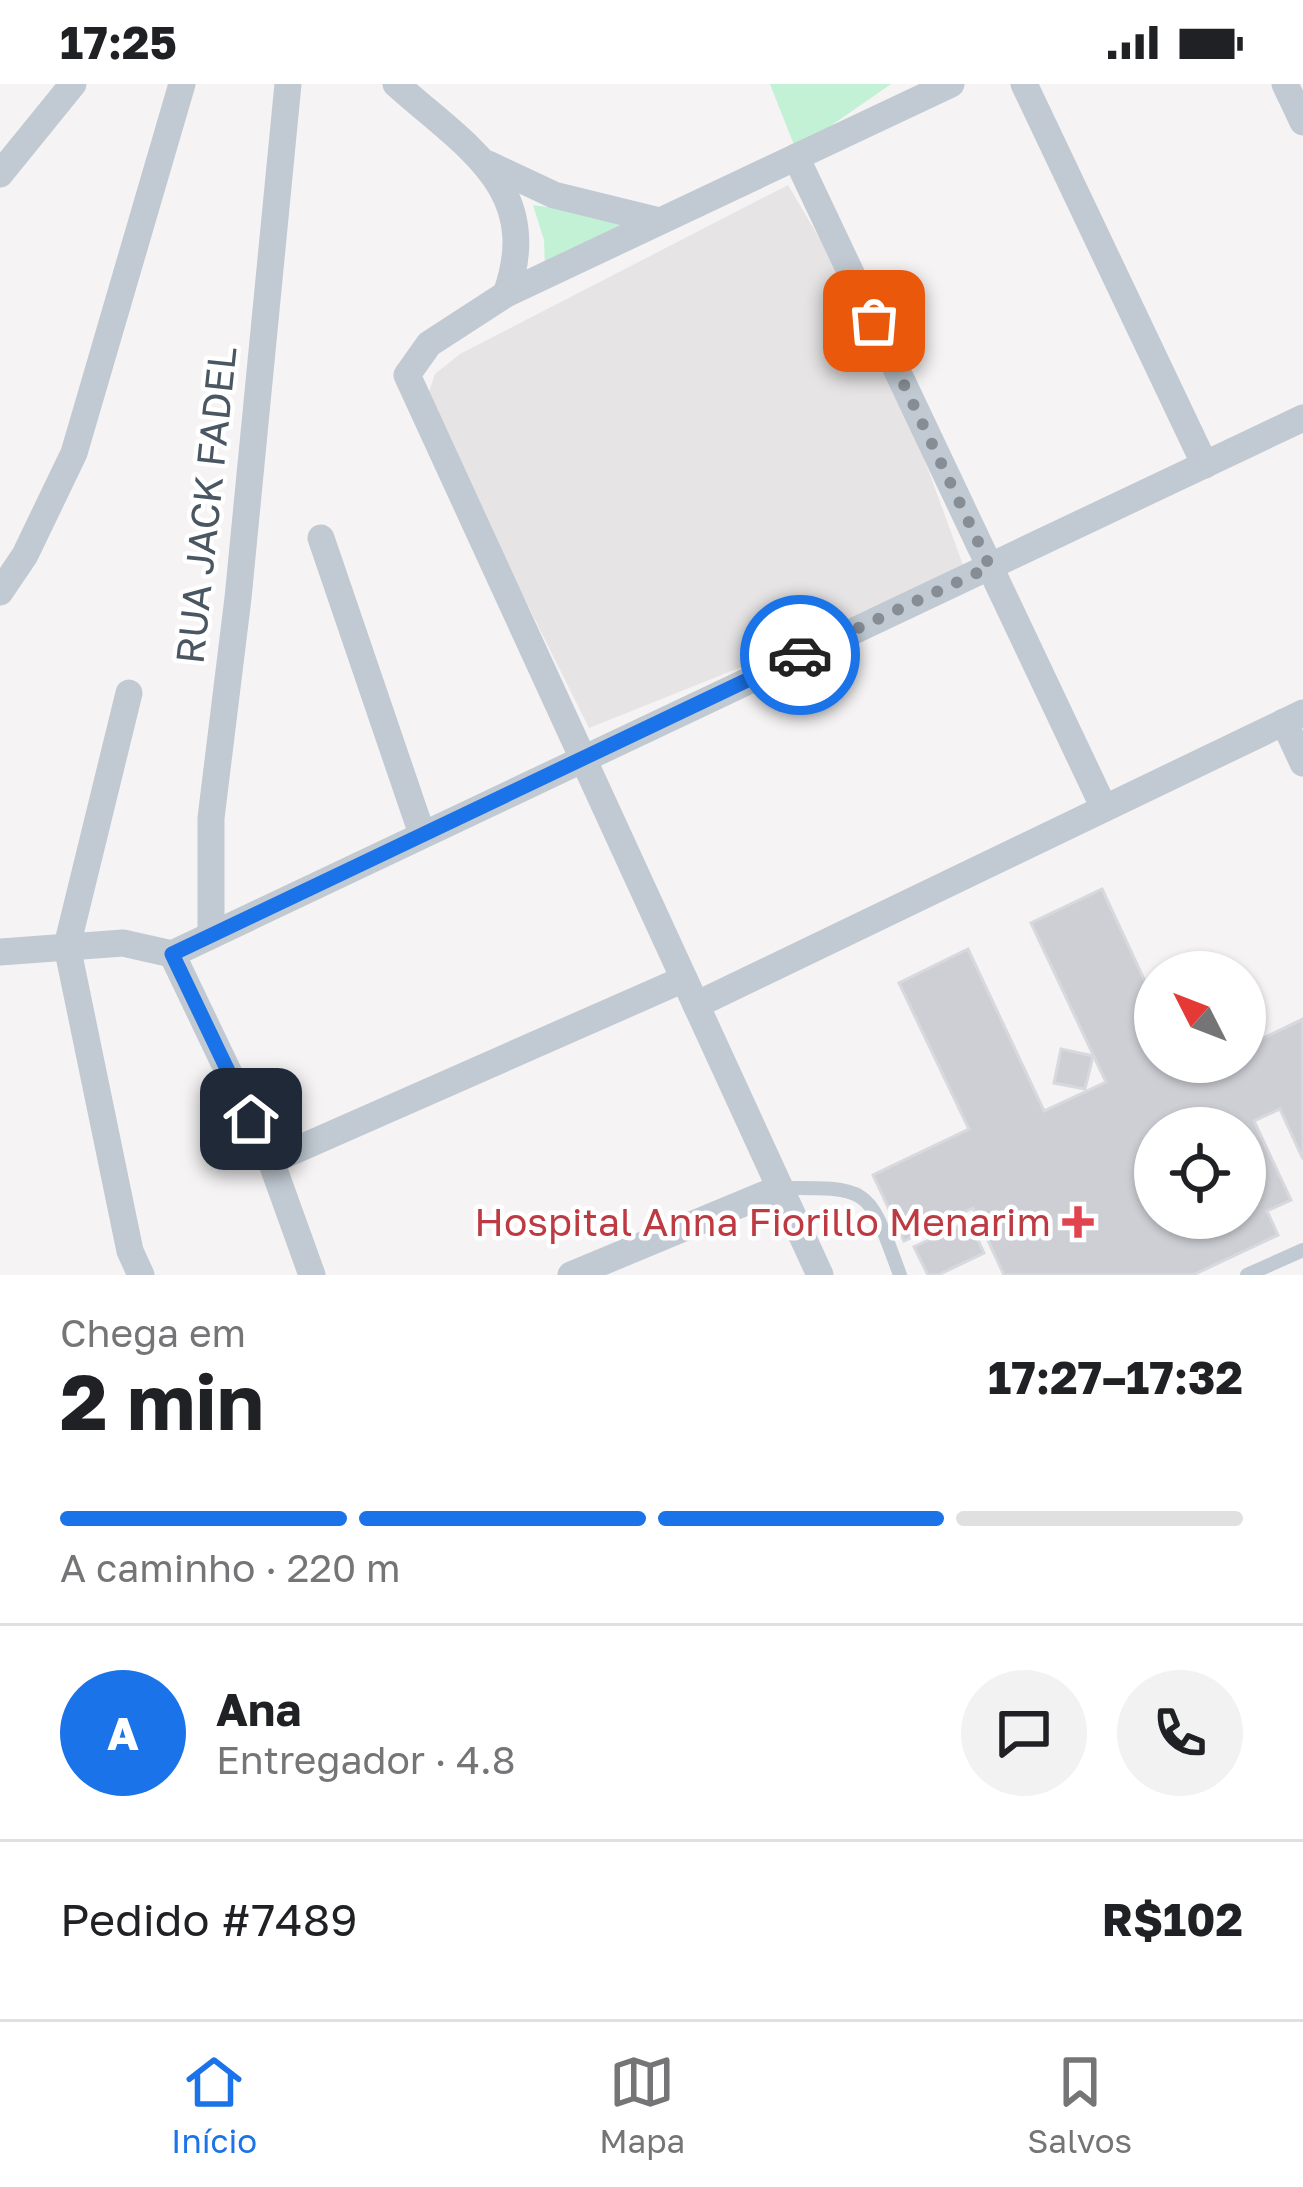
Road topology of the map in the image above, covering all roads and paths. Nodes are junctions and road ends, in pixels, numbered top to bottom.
1 (73, 84) edge
2 (182, 84) edge
3 (288, 84) edge
4 (396, 84) edge
5 (951, 84) edge
6 (1024, 84) edge
7 (1285, 84) edge
8 (1303, 122) edge
9 (796, 157) junction
10 (477, 158) junction
11 (0, 174) edge
12 (660, 221) junction
13 (506, 294) junction
14 (1303, 418) edge
15 (1205, 464) junction
16 (322, 538) dead end
17 (990, 567) junction
18 (0, 592) edge
19 (129, 693) dead end
20 (1294, 717) edge
21 (582, 757) junction
22 (1303, 763) edge
23 (1104, 808) junction
24 (422, 834) junction
25 (211, 935) junction
26 (67, 946) junction
27 (0, 952) edge
28 (172, 954) junction
29 (684, 979) junction
30 (696, 1005) junction
31 (271, 1161) junction
32 (780, 1188) junction
33 (1303, 1250) edge
34 (141, 1275) edge
35 (312, 1275) edge
36 (571, 1275) edge
37 (820, 1275) edge
38 (900, 1275) edge
39 (1247, 1275) edge

1 - 11 street
2 - 18 street
3 - 25 street, RUA JACK FADEL
4 - 10 street
5 - 9 street
6 - 15 street
7 - 8 street
9 - 12 street
9 - 17 street
10 - 12 street
10 - 13 street
12 - 13 street
13 - 21 street
14 - 15 street
15 - 17 street
16 - 24 street
17 - 21 street
17 - 23 street
19 - 26 street
20 - 22 street
20 - 23 street
21 - 24 street
21 - 29 street
23 - 30 street
24 - 25 street
25 - 28 street
26 - 27 street
26 - 28 street
26 - 34 street
28 - 31 street
29 - 30 street
29 - 31 street
30 - 32 street
31 - 35 street
32 - 36 street
32 - 37 street
32 - 38 lane
33 - 39 lane

